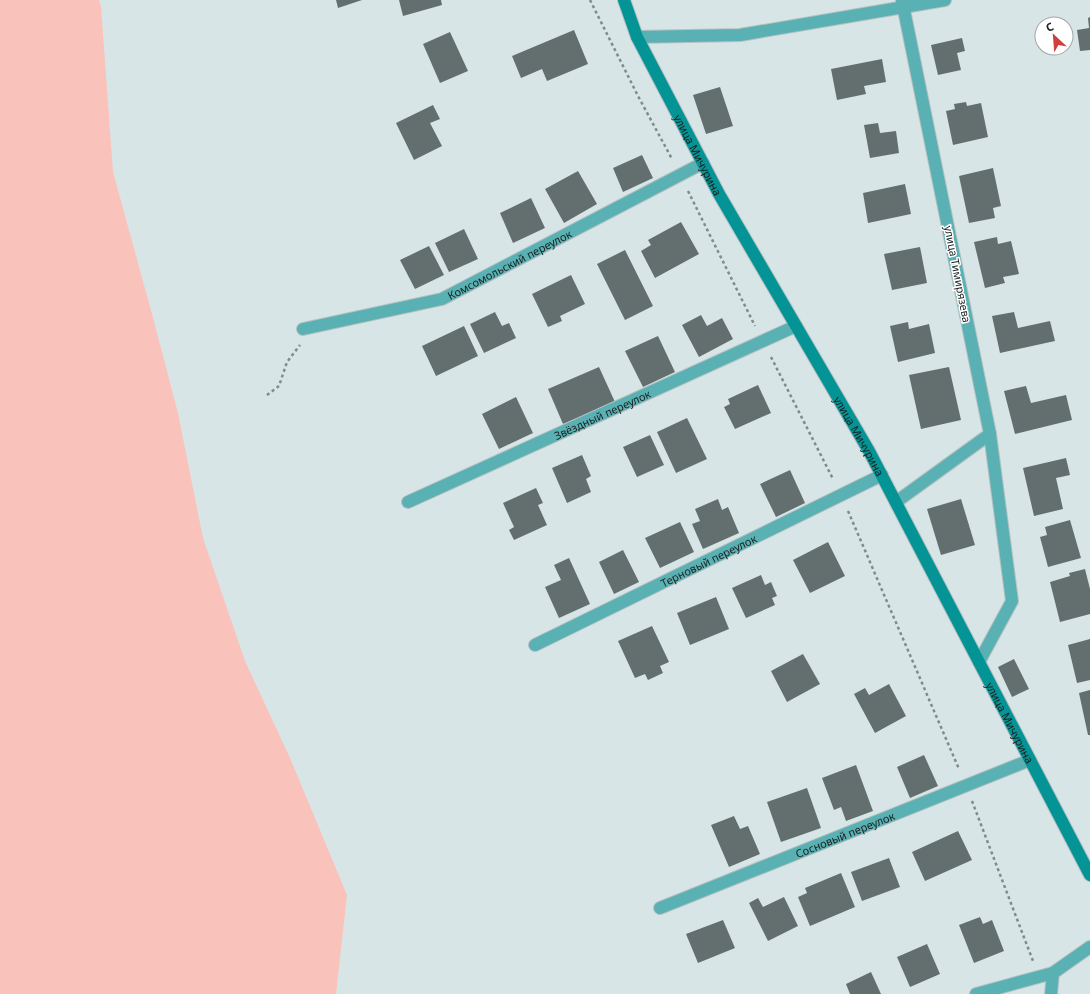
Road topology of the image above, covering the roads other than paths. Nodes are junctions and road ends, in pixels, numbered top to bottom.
1 (624, 0) edge
2 (945, 0) edge
3 (903, 4) edge
4 (637, 37) junction
5 (703, 163) junction
6 (796, 326) junction
7 (304, 329) road end
8 (990, 434) junction
9 (882, 475) junction
10 (408, 502) dead end
11 (896, 502) junction
12 (535, 645) dead end
13 (979, 662) junction
14 (1030, 760) junction
15 (1090, 875) edge
16 (660, 908) dead end
17 (1090, 948) edge
18 (1053, 973) junction
19 (976, 994) edge
20 (1051, 994) edge

1 - 4 street, улица Мичурина
2 - 3 street
3 - 4 street
3 - 8 street, улица Тимирязева
4 - 5 street, улица Мичурина
5 - 6 street, улица Мичурина
5 - 7 street, Комсомольский переулок
6 - 9 street, улица Мичурина
6 - 10 street, Звёздный переулок
8 - 11 street
8 - 13 street, улица Тимирязева
9 - 11 street, улица Мичурина
9 - 12 street, Терновый переулок
11 - 13 street, улица Мичурина
13 - 14 street, улица Мичурина
14 - 15 street, улица Мичурина
14 - 16 street, Сосновый переулок
17 - 18 street
18 - 19 street
18 - 20 street

